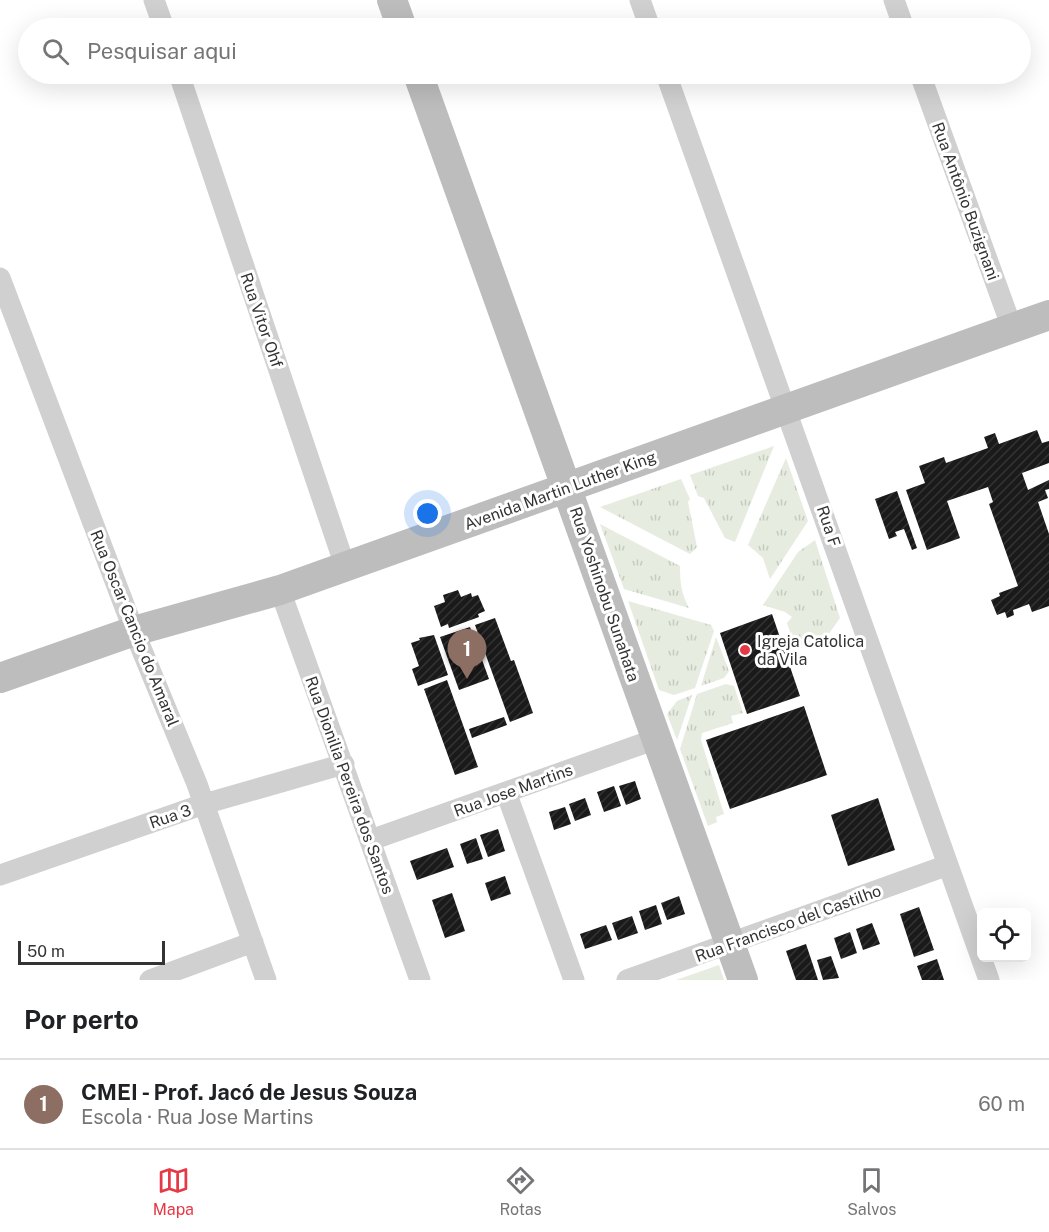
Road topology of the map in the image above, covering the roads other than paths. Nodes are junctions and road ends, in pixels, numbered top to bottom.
1 (154, 0) edge
2 (392, 0) edge
3 (640, 0) edge
4 (894, 0) edge
5 (160, 18) edge
6 (398, 18) edge
7 (646, 18) edge
8 (900, 18) edge
9 (182, 84) edge
10 (422, 84) edge
11 (670, 84) edge
12 (924, 84) edge
13 (0, 278) edge
14 (1049, 315) edge
15 (1012, 328) junction
16 (787, 409) junction
17 (568, 488) junction
18 (345, 566) junction
19 (280, 590) junction
20 (134, 631) junction
21 (0, 678) edge
22 (656, 739) junction
23 (344, 764) junction
24 (506, 792) junction
25 (204, 804) junction
26 (371, 840) junction
27 (948, 865) junction
28 (0, 875) edge
29 (253, 942) junction
30 (730, 943) junction
31 (150, 980) edge
32 (266, 980) edge
33 (420, 980) edge
34 (574, 980) edge
35 (627, 980) edge
36 (743, 980) edge
37 (989, 980) edge

1 - 5 street
2 - 6 main road
3 - 7 street
4 - 8 street
9 - 18 street, Rua Vitor Ohf
10 - 17 main road, Rua Yoshinobu Sunahata
11 - 16 street, Rua F
12 - 15 street, Rua Antônio Buzignani
13 - 20 street, Rua Oscar Cancio do Amaral
14 - 15 main road, Avenida Martin Luther King
15 - 16 main road, Avenida Martin Luther King
16 - 17 main road, Avenida Martin Luther King
16 - 27 street, Rua F
17 - 18 main road, Avenida Martin Luther King
17 - 22 main road, Rua Yoshinobu Sunahata
18 - 19 main road, Avenida Martin Luther King
19 - 20 main road, Avenida Martin Luther King
19 - 23 street, Rua Dionilia Pereira dos Santos
20 - 21 main road, Avenida Martin Luther King
20 - 25 street, Rua Oscar Cancio do Amaral
22 - 24 street, Rua Jose Martins
22 - 30 main road, Rua Yoshinobu Sunahata
23 - 25 street, Rua 3
23 - 26 street, Rua Dionilia Pereira dos Santos
24 - 26 street, Rua Jose Martins
24 - 34 street
25 - 28 street, Rua 3
25 - 29 street, Rua Oscar Cancio do Amaral
26 - 33 street, Rua Dionilia Pereira dos Santos
27 - 30 street, Rua Francisco del Castilho
27 - 37 street, Rua F
29 - 31 street
29 - 32 street, Rua Oscar Cancio do Amaral
30 - 35 street, Rua Francisco del Castilho
30 - 36 main road, Rua Yoshinobu Sunahata

